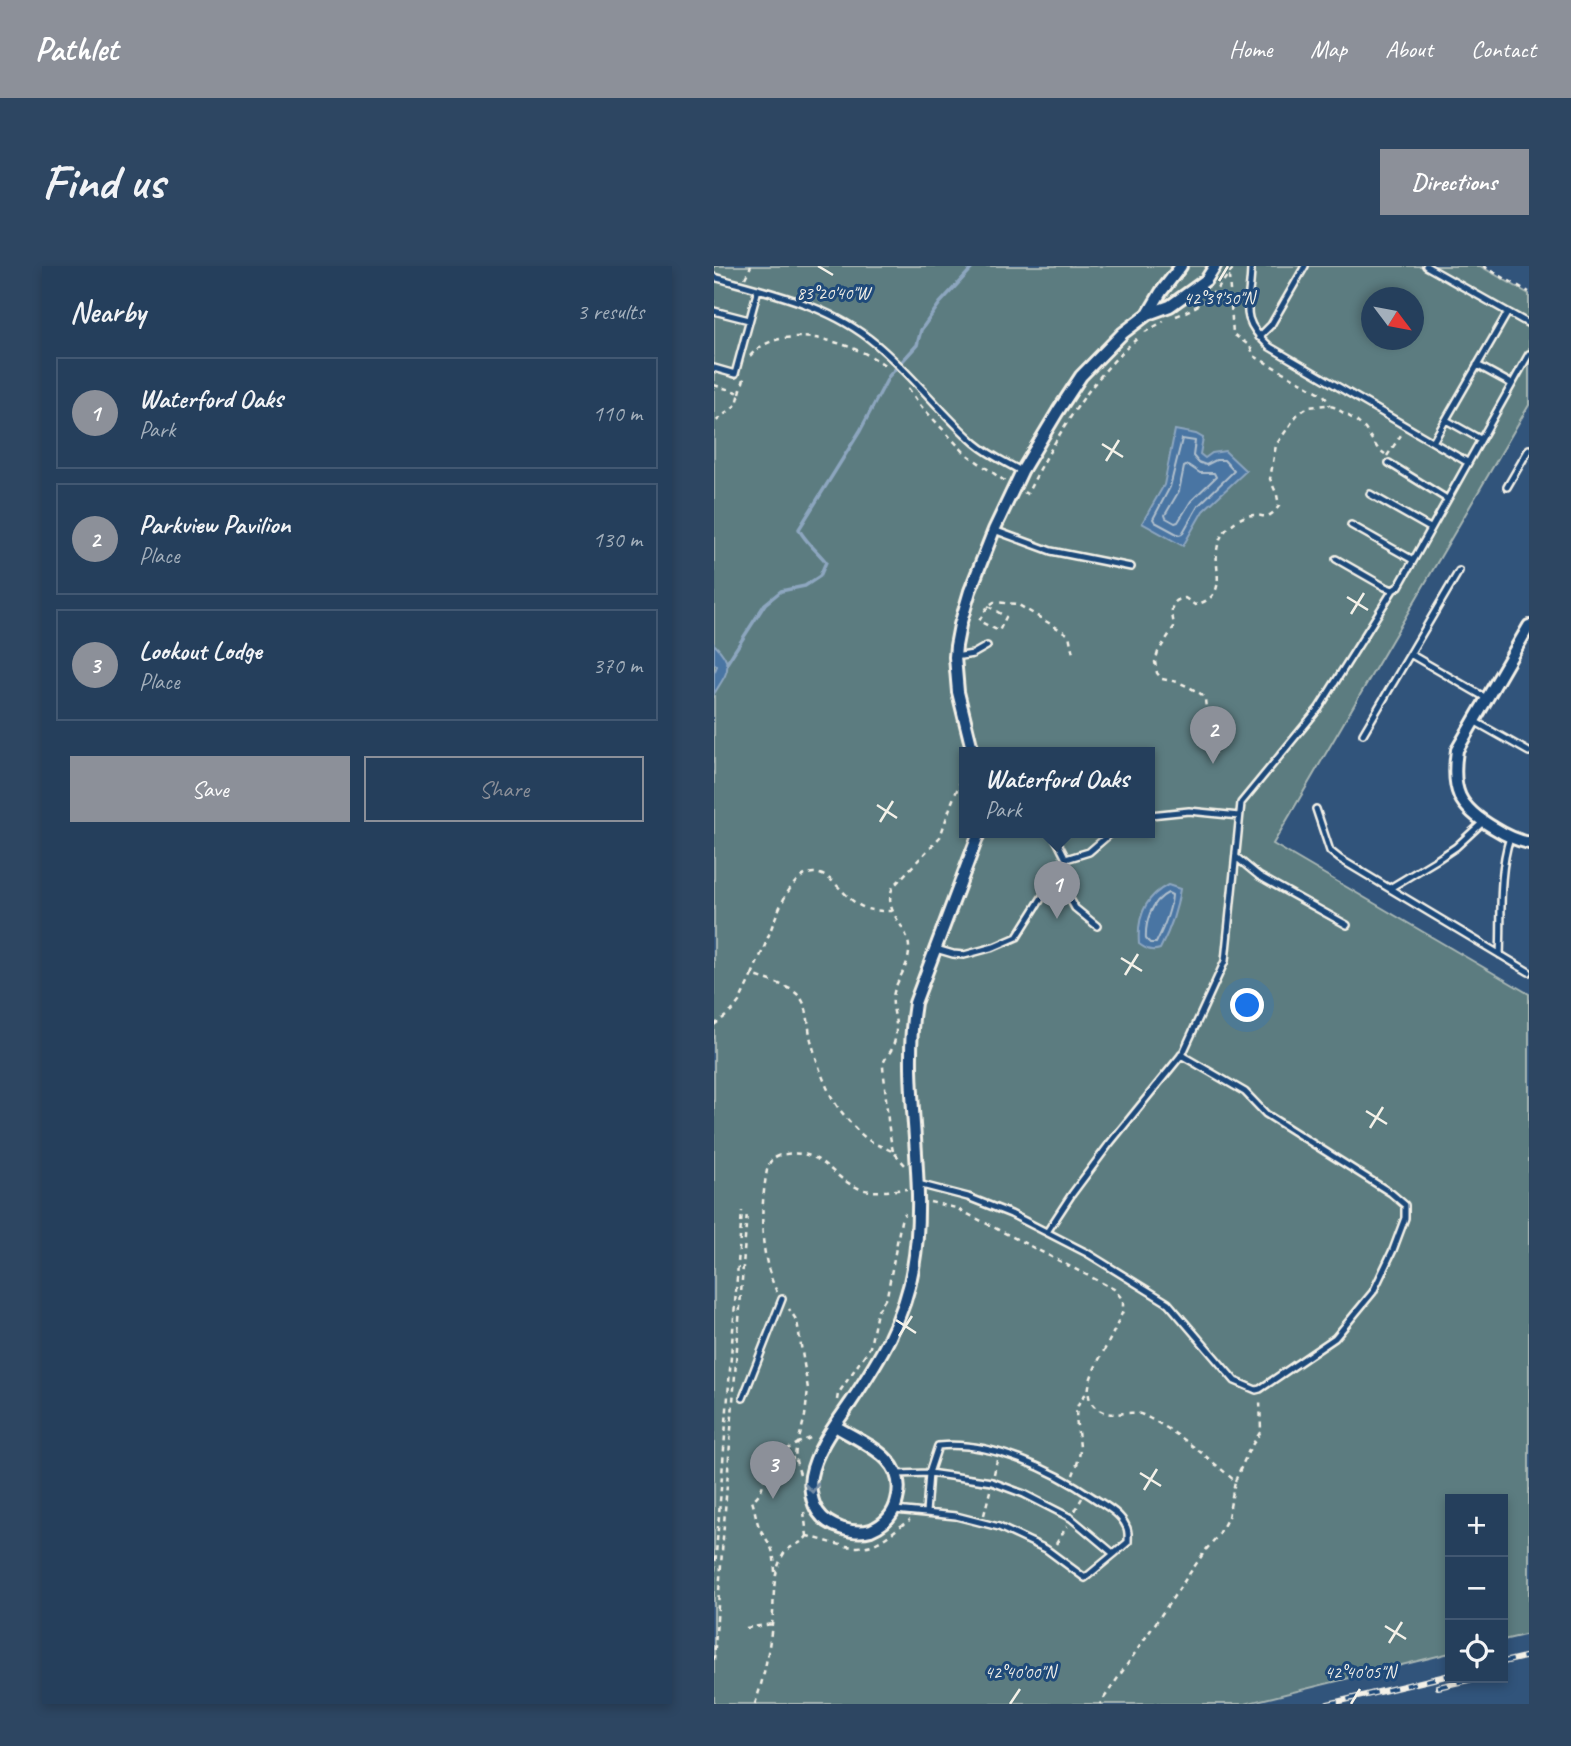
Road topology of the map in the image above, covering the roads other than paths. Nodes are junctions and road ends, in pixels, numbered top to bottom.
1 (1181, 266) edge
2 (1215, 266) edge
3 (1251, 266) edge
4 (1305, 266) edge
5 (1426, 266) edge
6 (714, 277) edge
7 (758, 289) junction
8 (714, 311) edge
9 (1508, 312) junction
10 (1148, 314) junction
11 (749, 320) junction
12 (1529, 324) edge
13 (1259, 337) junction
14 (1529, 354) edge
15 (1477, 365) junction
16 (714, 368) edge
17 (1511, 384) junction
18 (1446, 420) junction
19 (1480, 439) junction
20 (1433, 442) junction
21 (1529, 449) edge
22 (1467, 462) junction
23 (1388, 463) road end
24 (1022, 471) junction
25 (1507, 487) dead end
26 (1370, 494) dead end
27 (1447, 499) junction
28 (1351, 524) dead end
29 (1430, 528) junction
30 (995, 530) junction
31 (1336, 559) dead end
32 (1413, 560) junction
33 (1130, 567) dead end
34 (1459, 571) dead end
35 (1393, 590) junction
36 (1529, 626) edge
37 (987, 646) dead end
38 (1410, 654) junction
39 (955, 657) junction
40 (1487, 698) junction
41 (1474, 721) junction
42 (1363, 734) dead end
43 (972, 747) edge
44 (1529, 752) edge
45 (1315, 809) dead end
46 (1155, 814) edge
47 (1240, 816) junction
48 (1483, 822) junction
49 (1510, 837) junction
50 (978, 838) edge
51 (1056, 838) edge
52 (1105, 838) edge
53 (1529, 843) edge
54 (1236, 857) junction
55 (1066, 859) junction
56 (1056, 873) junction
57 (1390, 888) junction
58 (1347, 925) dead end
59 (1097, 926) dead end
60 (936, 949) junction
61 (1500, 955) junction
62 (1529, 972) edge
63 (1181, 1055) junction
64 (914, 1186) junction
65 (1047, 1232) junction
66 (782, 1299) road end
67 (743, 1398) dead end
68 (835, 1426) junction
69 (929, 1473) junction
70 (898, 1474) junction
71 (895, 1510) junction
72 (926, 1513) junction
73 (1114, 1554) junction

1 - 10 street
2 - 10 street
3 - 13 lane
4 - 13 lane
5 - 9 lane
6 - 7 lane
7 - 11 lane
7 - 24 lane
8 - 11 lane
9 - 12 lane
9 - 15 lane
10 - 24 street
11 - 16 lane
13 - 20 lane
14 - 17 lane
15 - 17 lane
15 - 18 lane
17 - 19 lane
18 - 19 lane
18 - 20 lane
19 - 22 lane
20 - 22 lane
21 - 25 lane
22 - 27 lane
23 - 27 lane
24 - 30 street
26 - 29 lane
27 - 29 lane
28 - 32 lane
29 - 32 lane
30 - 33 lane
30 - 39 street
31 - 35 lane
32 - 35 lane
34 - 38 lane
35 - 47 lane
36 - 40 street
37 - 39 lane
38 - 40 lane
38 - 42 lane
39 - 43 street
40 - 41 street
41 - 44 lane
41 - 48 street
45 - 57 lane
46 - 47 lane
47 - 54 lane
48 - 49 street
48 - 57 lane
49 - 53 street
49 - 61 lane
50 - 60 street
51 - 55 lane
52 - 55 lane
54 - 58 lane
54 - 63 lane
55 - 56 lane
56 - 59 lane
56 - 60 lane
57 - 61 lane
60 - 64 street
61 - 62 lane
63 - 65 lane
63 - 65 lane
64 - 65 lane
64 - 68 street
66 - 67 lane
68 - 70 street
68 -> 71 street
69 - 70 lane
69 - 72 lane
69 - 73 lane
69 - 73 lane
70 - 71 street
71 - 72 lane
72 - 73 lane

